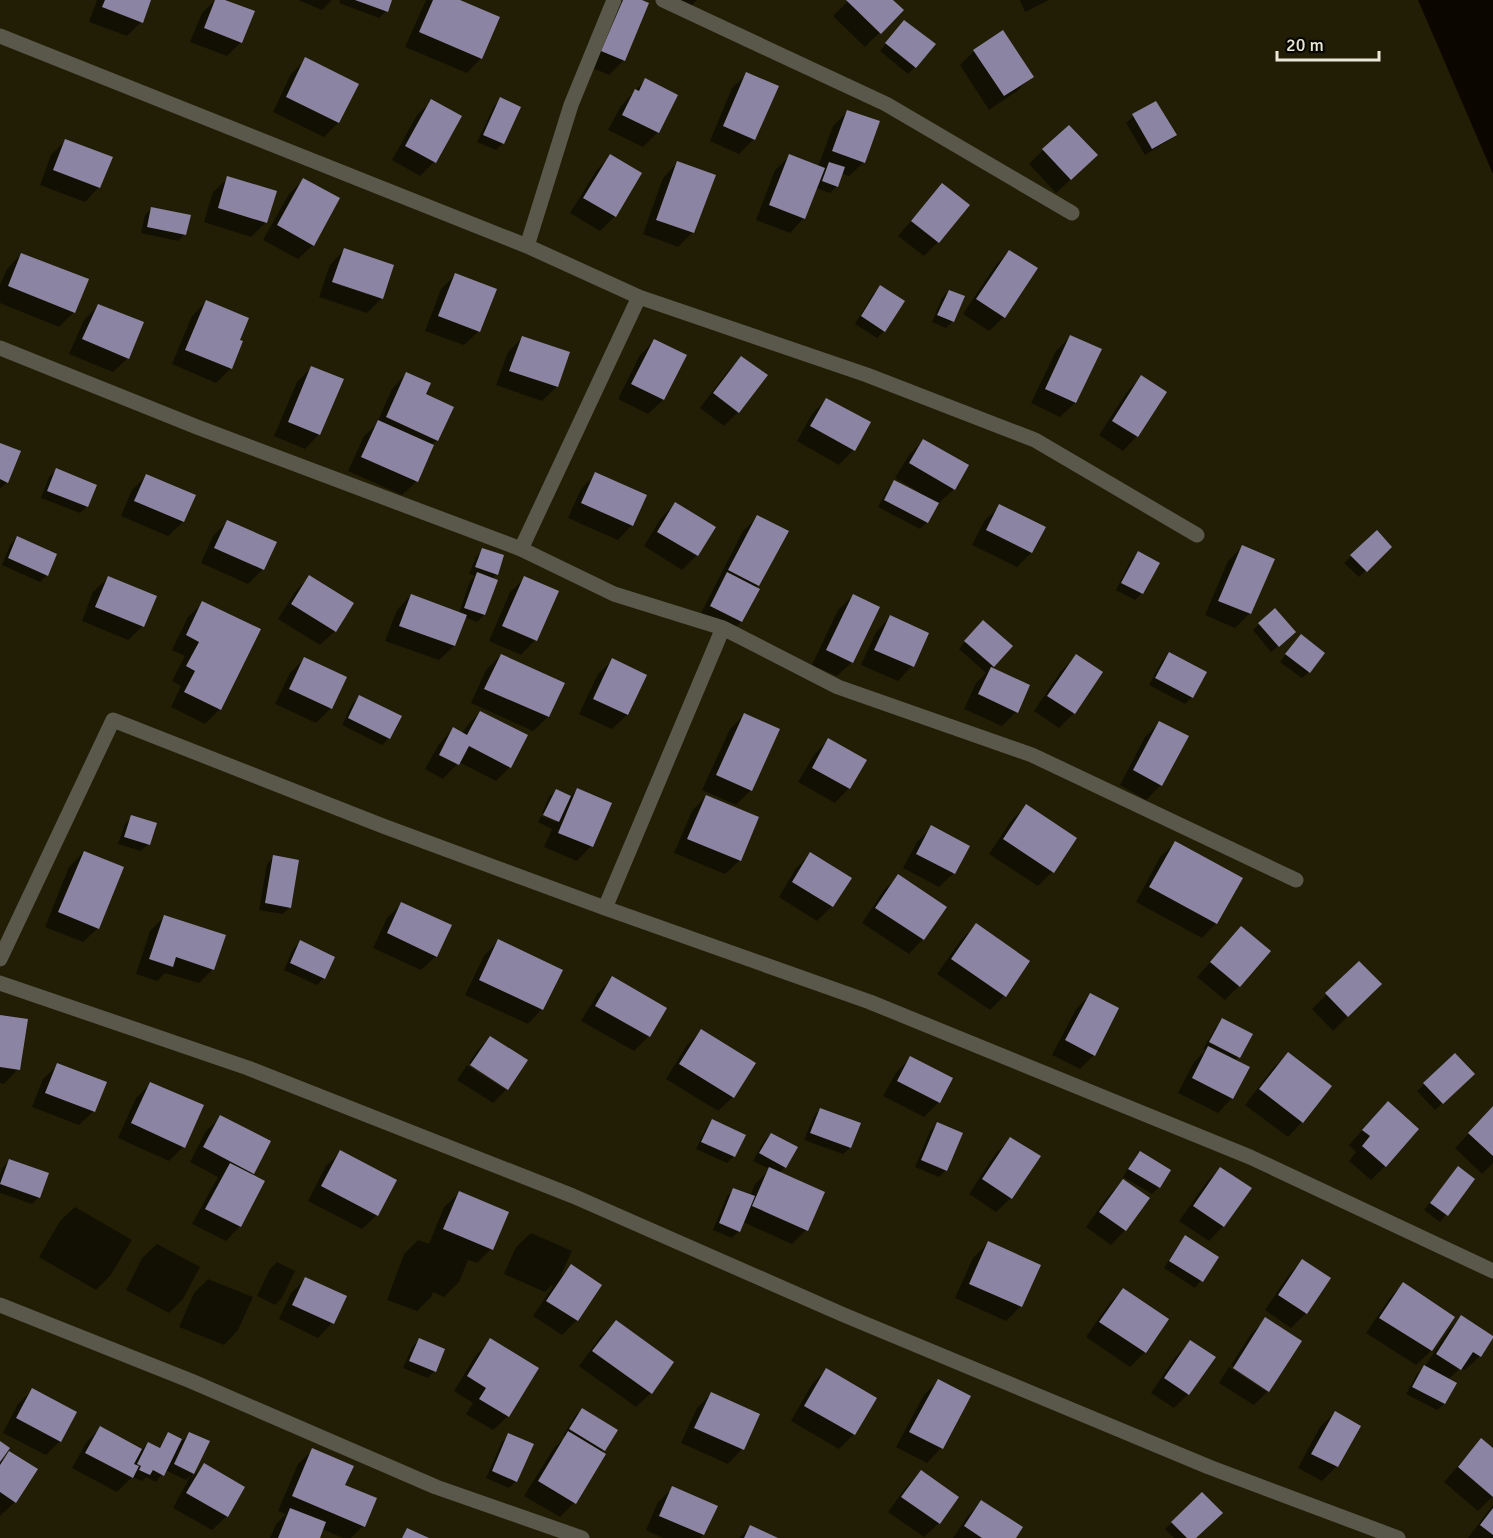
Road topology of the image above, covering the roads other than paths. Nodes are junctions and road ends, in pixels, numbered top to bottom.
1 (614, 0) edge
2 (663, 0) edge
3 (0, 36) edge
4 (1072, 213) dead end
5 (527, 246) junction
6 (639, 297) junction
7 (0, 348) edge
8 (1197, 535) dead end
9 (521, 549) junction
10 (723, 627) junction
11 (1296, 880) dead end
12 (605, 908) junction
13 (0, 959) edge
14 (0, 983) edge
15 (1493, 1271) edge
16 (0, 1305) edge
17 (582, 1538) edge
18 (1398, 1538) edge

1 - 5 street
2 - 4 street
3 - 5 street
5 - 6 street
6 - 8 street
6 - 9 street
7 - 9 street
9 - 10 street
10 - 11 street
10 - 12 street
12 - 13 street
12 - 15 street
14 - 18 street
16 - 17 street

